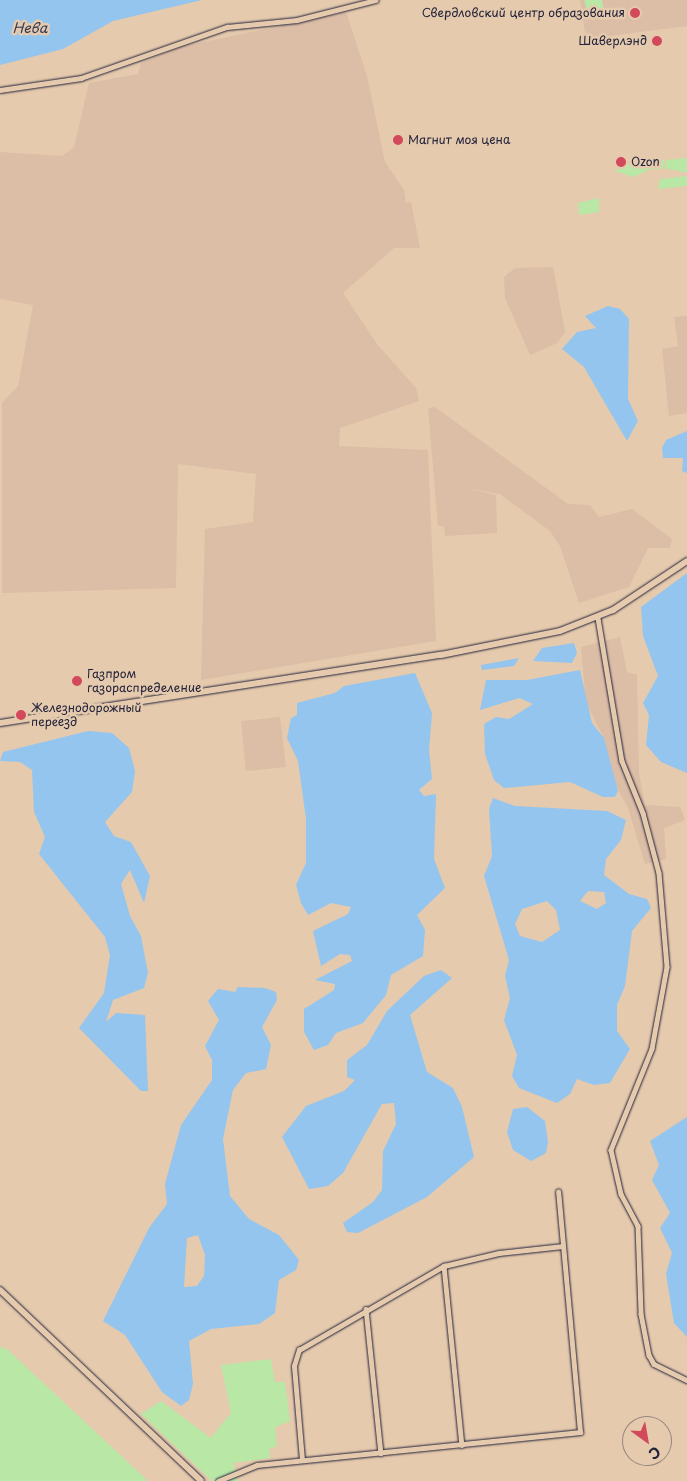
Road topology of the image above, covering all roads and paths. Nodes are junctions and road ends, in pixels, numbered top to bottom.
1 (376, 0) edge
2 (0, 90) edge
3 (687, 561) edge
4 (598, 618) junction
5 (0, 723) edge
6 (558, 1192) dead end
7 (563, 1246) junction
8 (444, 1266) junction
9 (0, 1290) edge
10 (366, 1308) junction
11 (687, 1380) edge
12 (462, 1445) junction
13 (381, 1453) junction
14 (302, 1460) junction
15 (201, 1481) edge
16 (218, 1481) edge

1 - 2 street
3 - 4 main road
4 - 5 main road
4 - 11 street
6 - 7 street
7 - 8 street
7 - 12 street
8 - 10 street
8 - 12 street
9 - 15 main road
10 - 13 street
10 - 14 street
12 - 13 street
13 - 14 street
14 - 16 street

